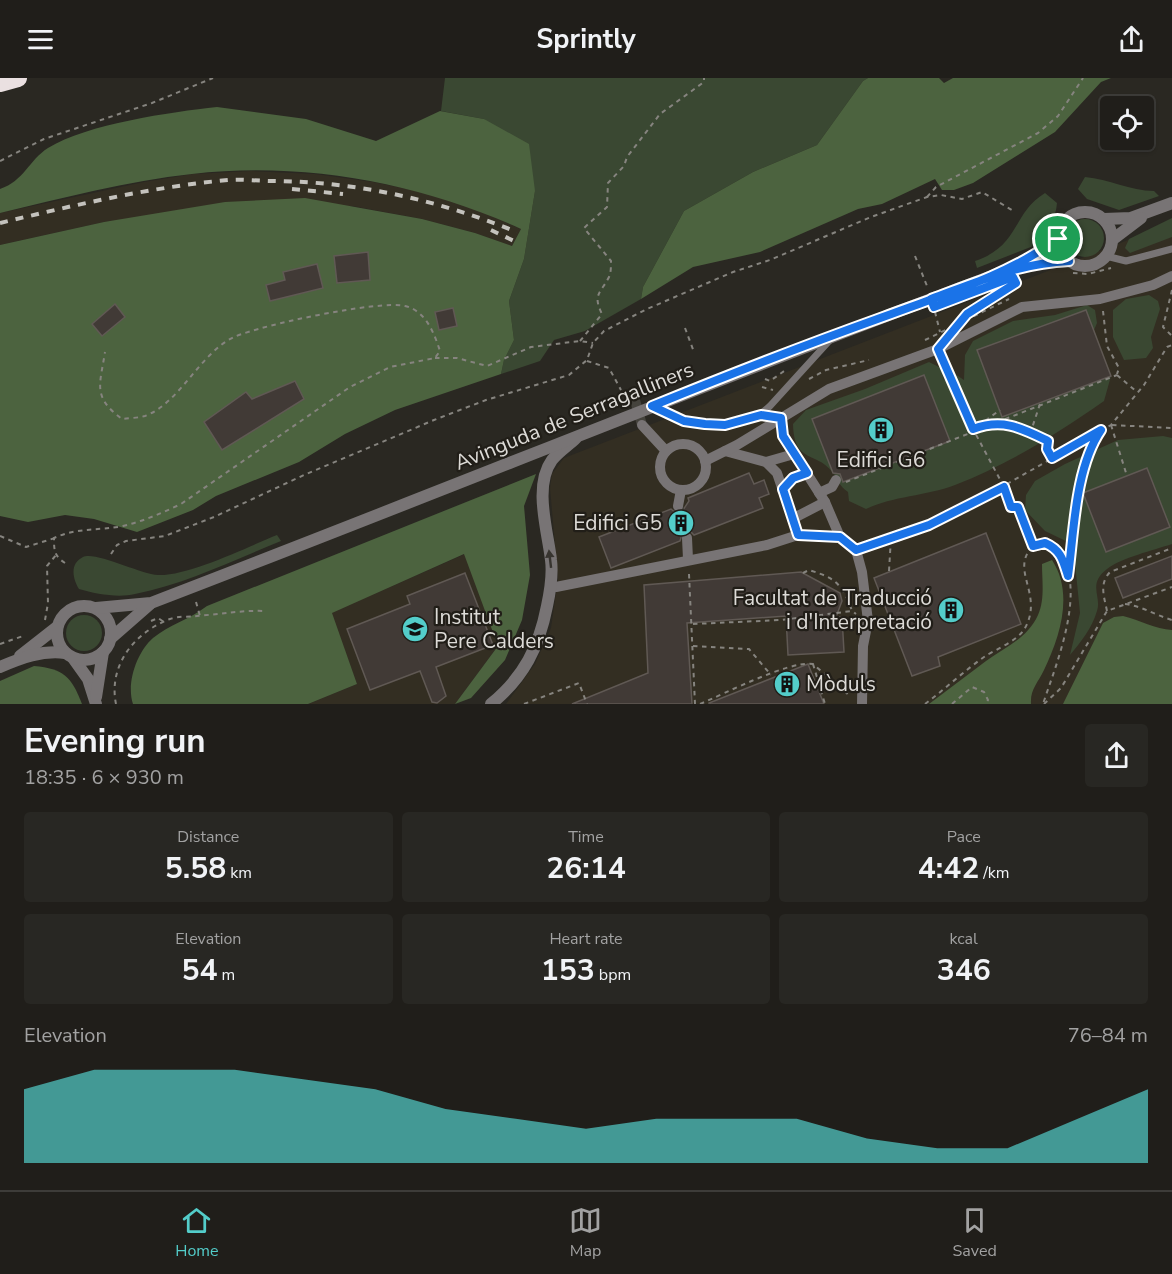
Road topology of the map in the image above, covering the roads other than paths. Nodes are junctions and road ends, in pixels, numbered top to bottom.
1 (18, 78) edge
2 (0, 83) edge
3 (1172, 203) edge
4 (1147, 214) junction
5 (1104, 219) junction
6 (1058, 239) junction
7 (1112, 240) junction
8 (1172, 249) edge
9 (1106, 256) junction
10 (1069, 261) junction
11 (1013, 273) junction
12 (1172, 276) edge
13 (833, 335) junction
14 (652, 406) junction
15 (761, 415) junction
16 (781, 418) junction
17 (642, 425) tunnel mouth
18 (576, 438) junction
19 (725, 451) junction
20 (666, 452) junction
21 (794, 454) junction
22 (705, 461) junction
23 (766, 462) junction
24 (807, 473) junction
25 (834, 484) road end
26 (783, 489) junction
27 (681, 490) junction
28 (822, 498) junction
29 (678, 506) tunnel mouth
30 (792, 519) junction
31 (798, 535) junction
32 (840, 537) junction
33 (687, 538) tunnel mouth
34 (688, 559) junction
35 (556, 587) dead end
36 (151, 603) junction
37 (96, 608) junction
38 (57, 627) junction
39 (110, 639) junction
40 (103, 652) junction
41 (69, 655) junction
42 (17, 659) junction
43 (0, 668) edge
44 (96, 702) edge
45 (492, 704) edge
46 (862, 704) edge

1 - 2 highway
3 - 4 street
4 - 5 street
4 - 7 street
5 - 6 street
5 - 7 street
6 - 10 street
6 - 11 street, Avinguda de Serragalliners
7 - 9 street
8 - 9 lane
9 - 10 street
10 - 11 street, Avinguda de Serragalliners
11 - 13 street, Avinguda de Serragalliners
12 - 16 street
13 - 14 street, Avinguda de Serragalliners
13 - 15 lane
14 - 15 lane
14 - 18 street, Avinguda de Serragalliners
15 - 16 lane
16 - 19 street
16 - 21 street
17 - 20 street, Avinguda de Serragalliners
18 - 36 street, Avinguda de Serragalliners
45 -> 18 street
19 - 22 street
19 - 23 street
20 - 22 street
20 - 27 street
21 - 23 street
21 - 24 street
22 - 27 street
23 - 26 street
24 - 26 street
24 - 28 street
25 - 28 street
26 - 30 street
27 - 29 street
28 - 30 street
28 - 32 street
30 - 31 street
31 - 32 street
31 - 34 street
32 - 46 street
33 - 34 street
34 - 35 street
36 - 37 street, Avinguda de Serragalliners
36 - 39 street, Avinguda de Serragalliners
37 - 38 street
37 - 39 street
38 - 41 street
38 - 42 street
39 - 40 street
40 - 41 street
40 - 44 street
41 - 42 street
41 - 44 street
42 - 43 street

